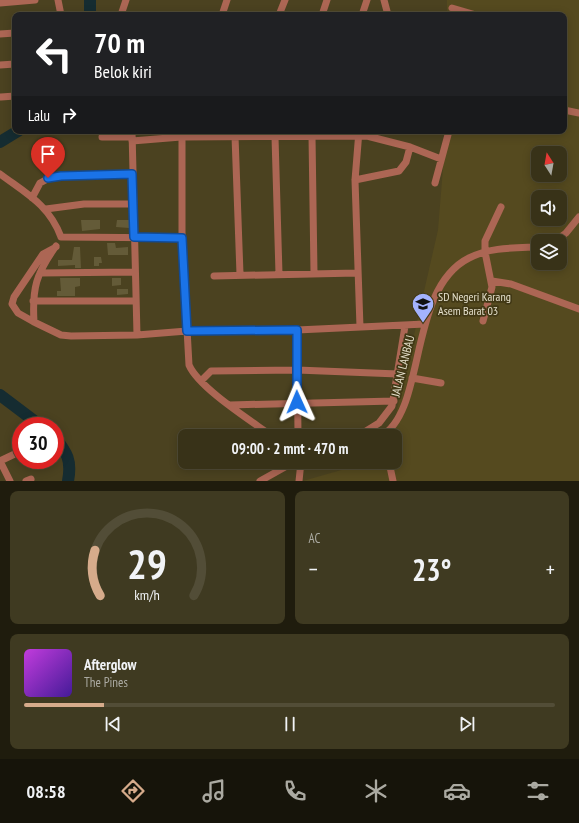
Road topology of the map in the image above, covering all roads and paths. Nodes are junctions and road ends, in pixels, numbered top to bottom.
1 (35, 0) edge
2 (58, 0) edge
3 (126, 0) edge
4 (227, 0) edge
5 (285, 0) edge
6 (327, 0) edge
7 (367, 0) edge
8 (384, 0) edge
9 (0, 3) edge
10 (452, 8) dead end
11 (60, 12) edge
12 (122, 12) edge
13 (223, 12) edge
14 (280, 12) edge
15 (323, 12) edge
16 (363, 12) edge
17 (387, 12) edge
18 (466, 12) edge
19 (12, 33) edge
20 (0, 34) edge
21 (12, 64) edge
22 (0, 65) edge
23 (1, 96) dead end
24 (12, 96) edge
25 (567, 111) edge
26 (579, 113) edge
27 (182, 134) edge
28 (236, 134) edge
29 (321, 134) edge
30 (358, 134) edge
31 (362, 134) edge
32 (447, 134) edge
33 (280, 135) edge
34 (312, 136) junction
35 (102, 137) dead end
36 (132, 137) edge
37 (410, 147) junction
38 (441, 158) junction
39 (0, 174) edge
40 (132, 174) junction
41 (355, 180) junction
42 (435, 183) dead end
43 (32, 198) junction
44 (134, 204) junction
45 (501, 207) dead end
46 (46, 209) junction
47 (579, 217) edge
48 (565, 234) edge
49 (61, 237) junction
50 (134, 237) junction
51 (182, 238) junction
52 (56, 247) junction
53 (531, 248) edge
54 (485, 252) junction
55 (135, 272) junction
56 (40, 273) junction
57 (314, 273) junction
58 (357, 273) junction
59 (240, 274) junction
60 (279, 274) junction
61 (214, 276) dead end
62 (492, 281) junction
63 (33, 301) junction
64 (136, 301) junction
65 (579, 309) edge
66 (483, 321) dead end
67 (34, 322) junction
68 (425, 324) junction
69 (405, 326) junction
70 (360, 327) junction
71 (297, 330) junction
72 (187, 331) junction
73 (137, 335) junction
74 (297, 370) junction
75 (398, 374) junction
76 (412, 378) junction
77 (201, 381) junction
78 (441, 383) dead end
79 (297, 402) junction
80 (394, 402) junction
81 (230, 405) junction
82 (263, 429) edge
83 (298, 429) edge
84 (369, 429) edge
85 (390, 429) edge
86 (12, 455) edge
87 (0, 461) edge
88 (281, 469) edge
89 (300, 469) edge
90 (390, 469) edge
91 (10, 481) edge
92 (260, 481) edge
93 (299, 481) edge
94 (393, 481) edge

1 - 9 street
2 - 11 street
3 - 12 street
4 - 13 street
5 - 14 street
6 - 15 street
7 - 16 street
8 - 17 street
10 - 18 street
19 - 20 street
21 - 22 street
23 - 24 street
25 - 26 street
27 - 28 street
27 - 36 street
27 - 51 street
28 - 33 street
28 - 59 street
29 - 34 street
30 - 41 street
31 - 37 street
32 - 38 street
33 - 34 street
33 - 60 street
34 - 57 street
35 - 36 street
36 - 40 street
37 - 38 street
37 - 41 street
38 - 42 street
39 - 43 street
40 - 43 street
40 - 44 street
41 - 58 street
43 - 46 street
44 - 46 street
44 - 50 street
45 - 54 street
46 - 49 street
47 - 48 street
49 - 50 street
49 - 52 street
50 - 51 street
50 - 55 street
51 - 72 street
52 - 56 street
52 - 67 street
53 - 54 street, JALAN LANBAU
54 - 62 street
54 - 68 street, JALAN LANBAU
55 - 56 street
55 - 64 street
56 - 63 street
57 - 58 street
57 - 60 street
58 - 70 street
59 - 60 street
59 - 61 street
62 - 65 street
62 - 66 street
63 - 64 street
63 - 67 street
64 - 73 street
67 - 73 street
68 - 69 street
68 - 76 street, JALAN LANBAU
69 - 70 street
69 - 75 street
70 - 71 street
71 - 72 street
71 - 74 street
72 - 73 street
72 - 77 street
74 - 75 street
74 - 77 street
74 - 79 street
75 - 80 street
76 - 78 street
76 - 85 street, JALAN LANBAU
77 - 81 street
79 - 80 street
79 - 81 street
79 - 83 street
80 - 84 street
81 - 82 street
86 - 87 street
87 - 91 street
88 - 92 street
89 - 93 street
90 - 94 street

